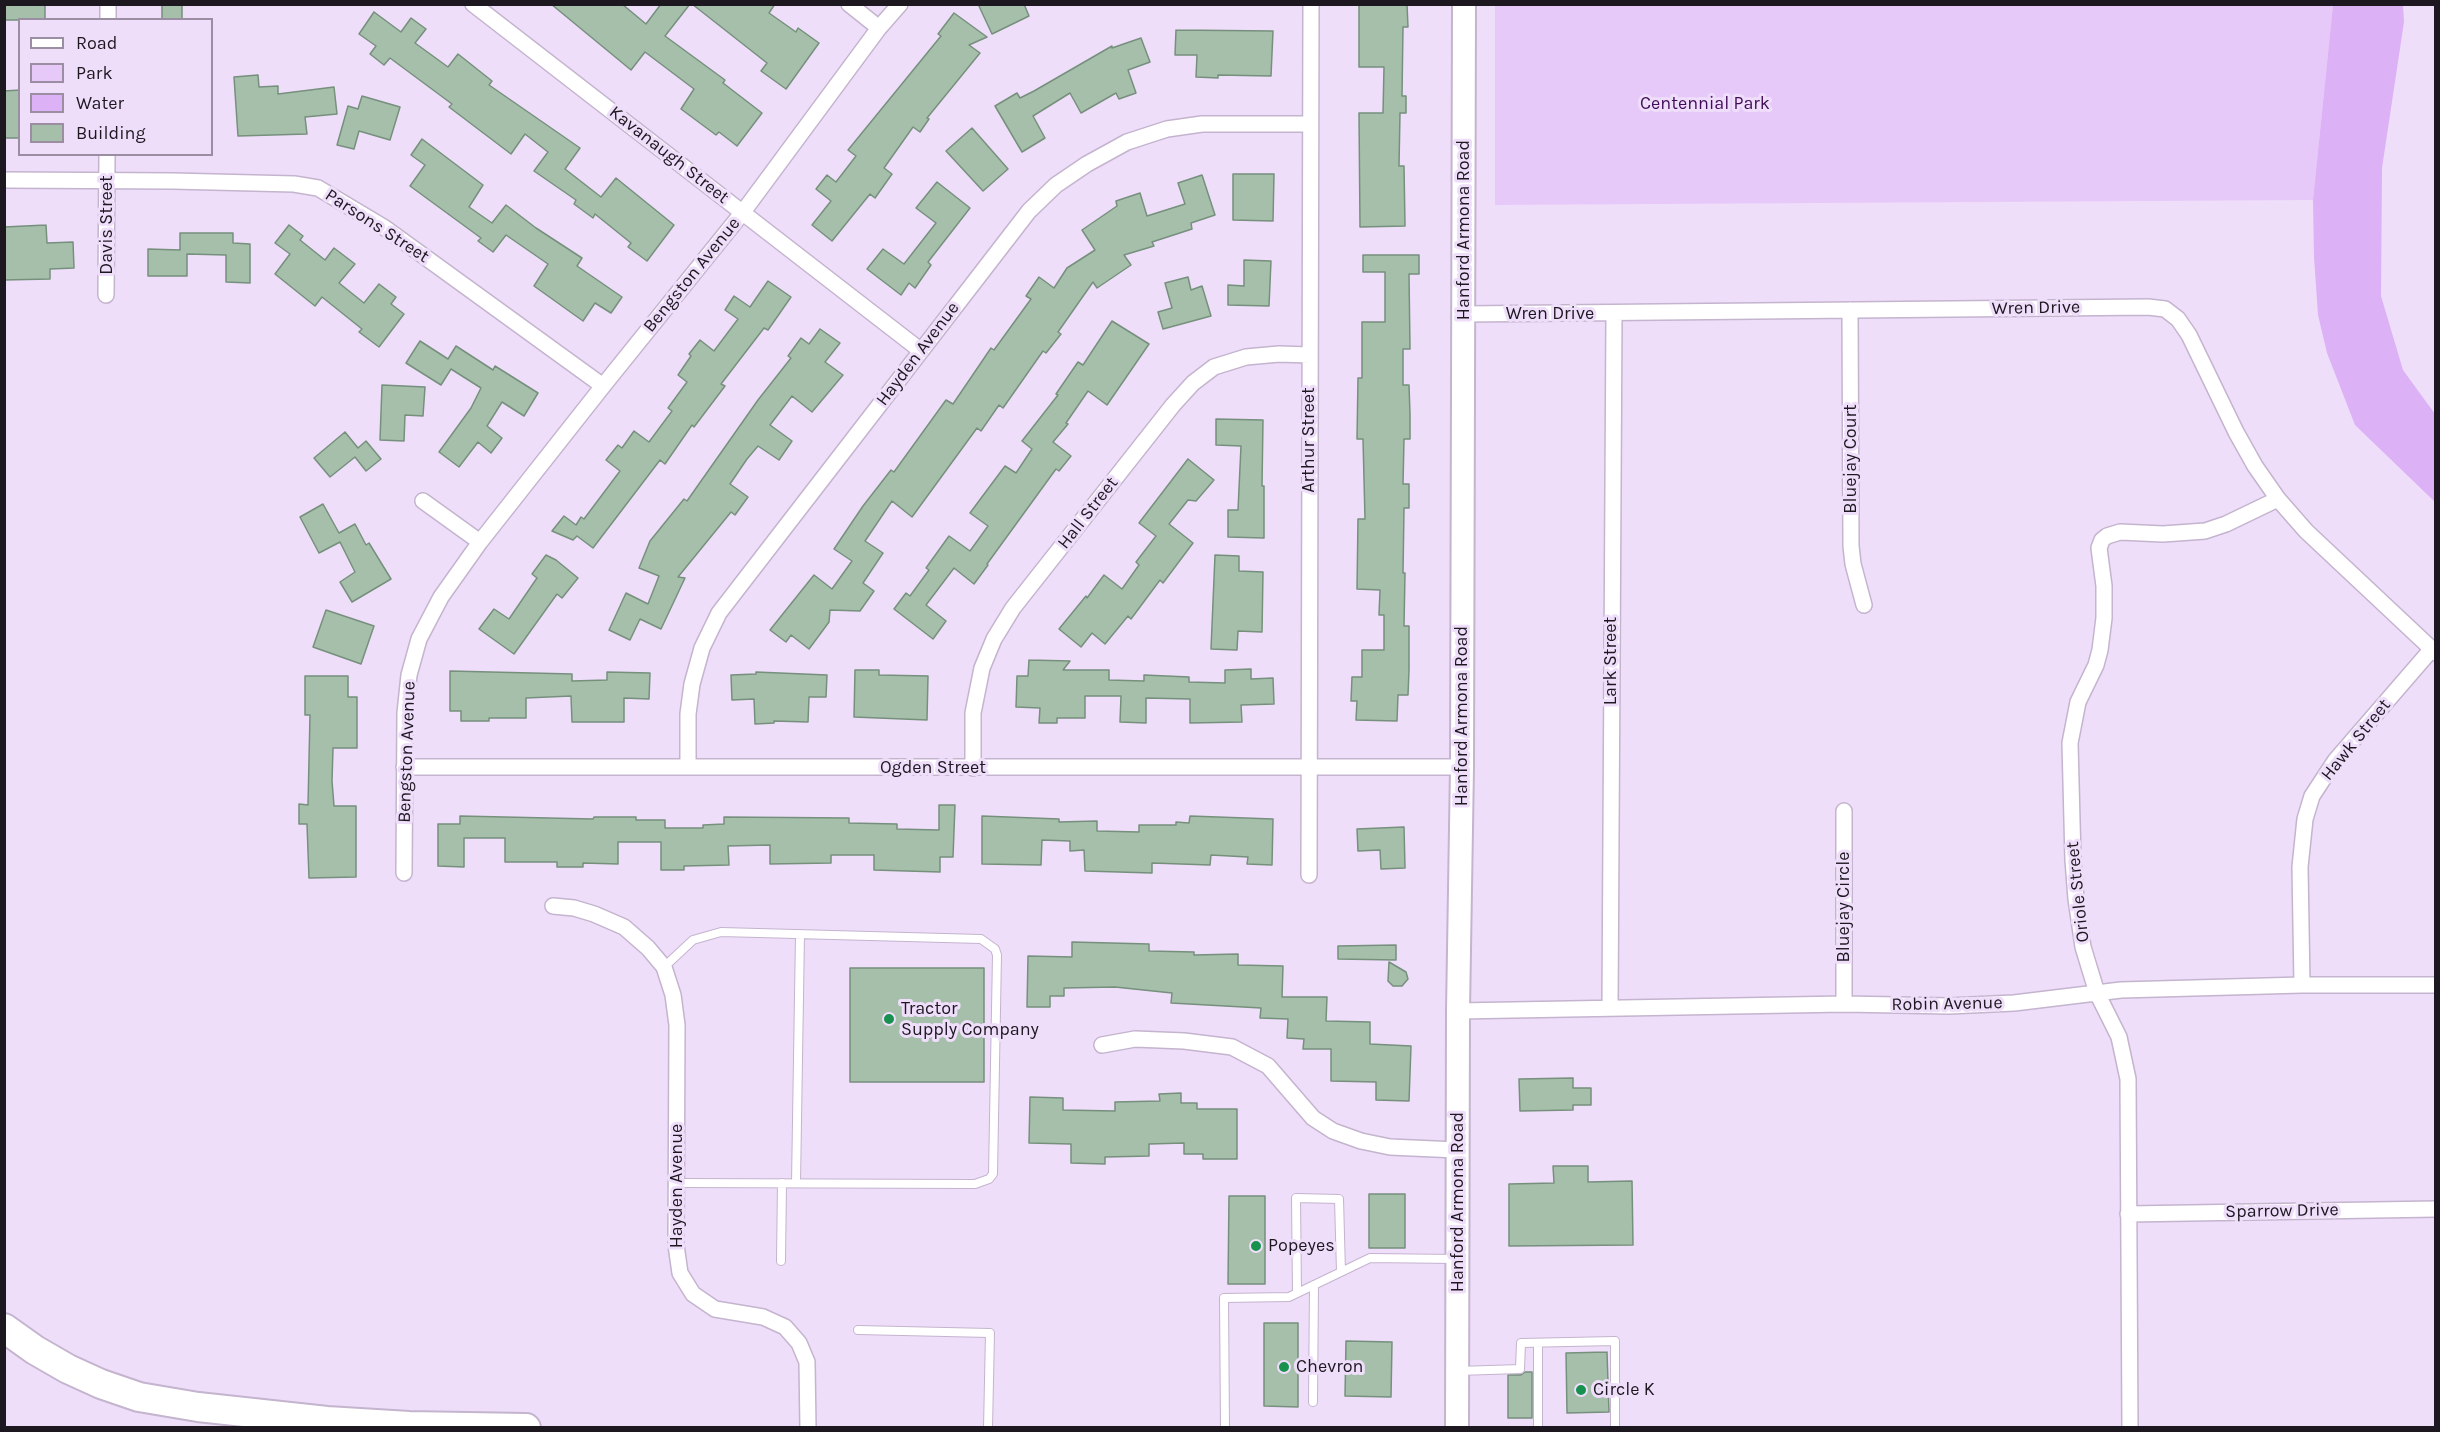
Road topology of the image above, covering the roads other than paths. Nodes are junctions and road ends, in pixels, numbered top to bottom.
1 (473, 4) edge
2 (849, 4) edge
3 (900, 4) edge
4 (1311, 4) edge
5 (1464, 4) edge
6 (879, 28) junction
7 (1310, 124) junction
8 (107, 156) edge
9 (4, 180) edge
10 (107, 180) junction
11 (743, 212) junction
12 (106, 295) dead end
13 (1850, 310) junction
14 (1464, 314) junction
15 (1614, 314) junction
16 (921, 350) junction
17 (1309, 355) junction
18 (603, 386) junction
19 (2278, 499) junction
20 (423, 501) dead end
21 (480, 542) junction
22 (1864, 605) dead end
23 (2433, 652) edge
24 (404, 767) junction
25 (688, 767) junction
26 (1310, 767) junction
27 (1462, 767) junction
28 (973, 768) junction
29 (1844, 810) dead end
30 (404, 873) dead end
31 (1309, 875) dead end
32 (553, 906) dead end
33 (800, 934) junction
34 (664, 967) junction
35 (2302, 985) junction
36 (2436, 986) edge
37 (2097, 993) junction
38 (1844, 1004) junction
39 (1610, 1008) junction
40 (1458, 1011) junction
41 (1102, 1045) dead end
42 (1457, 1150) junction
43 (782, 1183) junction
44 (796, 1183) junction
45 (677, 1184) junction
46 (2436, 1209) edge
47 (2128, 1214) junction
48 (1458, 1259) junction
49 (781, 1261) dead end
50 (1341, 1272) junction
51 (1314, 1285) junction
52 (1297, 1293) junction
53 (4, 1328) edge
54 (858, 1330) dead end
55 (1538, 1343) junction
56 (1457, 1371) junction
57 (1313, 1402) dead end
58 (526, 1428) edge
59 (808, 1428) edge
60 (988, 1428) edge
61 (1225, 1428) edge
62 (1457, 1428) edge
63 (1538, 1428) edge
64 (1615, 1428) edge
65 (2130, 1428) edge

1 - 11 street, Kavanaugh Street
2 - 6 street
3 - 6 street, Bengston Avenue
4 - 7 street, Arthur Street
5 - 14 main road, Hanford Armona Road
6 - 11 street, Bengston Avenue
7 - 16 street, Hayden Avenue
7 - 17 street, Arthur Street
8 - 10 street, Davis Street
9 - 10 street, Parsons Street
10 - 12 street, Davis Street
10 - 18 street, Parsons Street
11 - 16 street, Kavanaugh Street
11 - 18 street, Bengston Avenue
13 - 15 street, Wren Drive
13 - 19 street, Wren Drive
13 - 22 street, Bluejay Court
14 - 15 street, Wren Drive
14 - 27 main road, Hanford Armona Road
15 - 39 street, Lark Street
16 - 25 street, Hayden Avenue
17 - 26 street, Arthur Street
17 - 28 street, Hall Street
18 - 21 street, Bengston Avenue
19 - 23 street, Wren Drive
19 - 37 street, Oriole Street
20 - 21 street
21 - 24 street, Bengston Avenue
23 - 35 street, Hawk Street
24 - 25 street, Ogden Street
24 - 30 street, Bengston Avenue
25 - 28 street, Ogden Street
26 - 27 street, Ogden Street
26 - 28 street, Ogden Street
26 - 31 street, Arthur Street
27 - 40 main road, Hanford Armona Road
29 - 38 street, Bluejay Circle
32 - 34 street, Hayden Avenue
33 - 34 lane
33 - 44 lane
33 - 44 lane
34 - 45 street, Hayden Avenue
35 - 36 street, Robin Avenue
35 - 37 street, Robin Avenue
37 - 38 street, Robin Avenue
37 - 47 street, Oriole Street
38 - 39 street, Robin Avenue
39 - 40 street, Robin Avenue
40 - 42 main road, Hanford Armona Road
41 - 42 street
42 - 48 main road, Hanford Armona Road
43 - 44 lane
43 - 45 lane
43 - 49 lane
45 - 59 street, Hayden Avenue
46 - 47 street, Sparrow Drive
47 - 65 street, Oriole Street
48 - 50 lane
48 - 56 main road, Hanford Armona Road
50 - 51 lane
50 - 52 lane
51 - 52 lane
51 - 57 lane
52 - 61 lane
53 - 58 highway
54 - 60 lane
55 - 56 lane
55 - 63 lane
55 - 64 lane
56 - 62 main road, Hanford Armona Road

